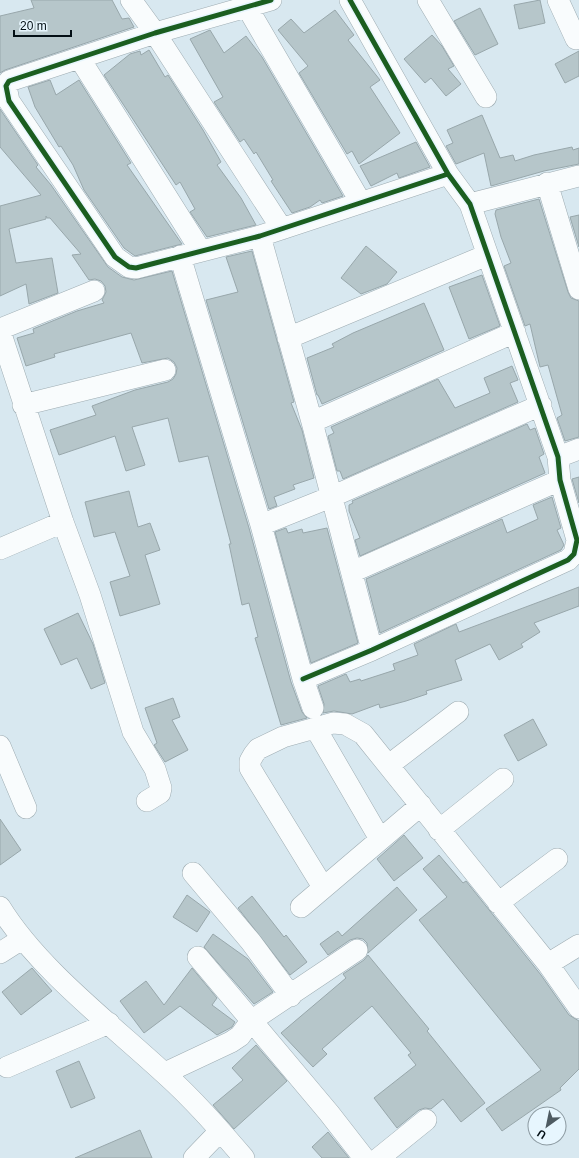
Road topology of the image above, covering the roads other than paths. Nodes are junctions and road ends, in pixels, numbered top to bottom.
1 (131, 0) edge
2 (271, 0) edge
3 (350, 0) edge
4 (428, 0) edge
5 (247, 7) junction
6 (567, 7) edge
7 (155, 33) junction
8 (576, 39) dead end
9 (80, 59) junction
10 (3, 87) edge
11 (486, 97) dead end
12 (448, 174) junction
13 (579, 176) edge
14 (546, 183) junction
15 (360, 202) junction
16 (470, 204) junction
17 (282, 229) junction
18 (260, 236) junction
19 (202, 251) junction
20 (487, 254) junction
21 (180, 256) junction
22 (578, 286) edge
23 (94, 291) dead end
24 (0, 330) edge
25 (514, 332) junction
26 (288, 338) junction
27 (166, 370) dead end
28 (24, 405) junction
29 (541, 405) junction
30 (312, 422) junction
31 (579, 449) edge
32 (558, 457) junction
33 (560, 480) junction
34 (331, 497) junction
35 (62, 522) junction
36 (261, 525) junction
37 (0, 549) edge
38 (352, 572) junction
39 (372, 650) junction
40 (303, 679) junction
41 (313, 708) dead end
42 (458, 712) dead end
43 (316, 729) junction
44 (0, 746) edge
45 (389, 765) junction
46 (503, 779) dead end
47 (147, 801) dead end
48 (421, 805) junction
49 (26, 808) dead end
50 (439, 830) junction
51 (380, 839) junction
52 (557, 859) dead end
53 (193, 873) dead end
54 (323, 887) junction
55 (498, 903) junction
56 (0, 907) edge
57 (301, 907) dead end
58 (22, 939) junction
59 (579, 945) edge
60 (357, 950) dead end
61 (0, 954) edge
62 (198, 957) dead end
63 (548, 964) junction
64 (291, 996) junction
65 (579, 1008) edge
66 (251, 1022) junction
67 (109, 1023) junction
68 (7, 1067) dead end
69 (165, 1073) junction
70 (426, 1120) dead end
71 (220, 1131) junction
72 (194, 1158) edge
73 (244, 1158) edge
74 (364, 1158) edge
75 (379, 1158) edge

1 - 7 street
2 - 5 street
3 - 12 street
4 - 11 street
5 - 7 street
5 - 15 street
6 - 8 street
7 - 9 street
7 - 17 street
9 - 10 street
9 - 19 street
10 - 21 street
12 - 15 street
12 - 16 street
13 - 14 street
14 - 16 street
14 - 22 street
15 - 17 street
16 - 20 street
17 - 18 street
18 - 19 street
18 - 26 street
19 - 21 street
20 - 25 street
20 - 26 street
21 - 36 street
23 - 24 street
24 - 28 street
25 - 29 street
25 - 30 street
26 - 30 street
27 - 28 street
28 - 35 street
29 - 32 street
29 - 34 street
30 - 34 street
31 - 32 street
32 - 33 street
33 - 38 street
33 - 39 street
34 - 36 street
34 - 38 street
35 - 37 street
35 - 47 street
36 - 40 street
38 - 39 street
39 - 40 street
40 - 41 street
42 - 45 street
43 - 45 street
43 - 51 street
43 - 54 street
44 - 49 street
45 - 48 street
46 - 50 street
48 - 50 street
48 - 51 street
50 - 55 street
51 - 54 street
52 - 55 street
53 - 64 street
54 - 57 street
55 - 63 street
56 - 58 street
58 - 61 street
58 - 67 street
59 - 63 street
60 - 64 street
62 - 66 street
63 - 65 street
64 - 66 street
66 - 69 street
66 - 74 street
67 - 68 street
67 - 69 street
69 - 71 street
70 - 75 street
71 - 72 street
71 - 73 street

